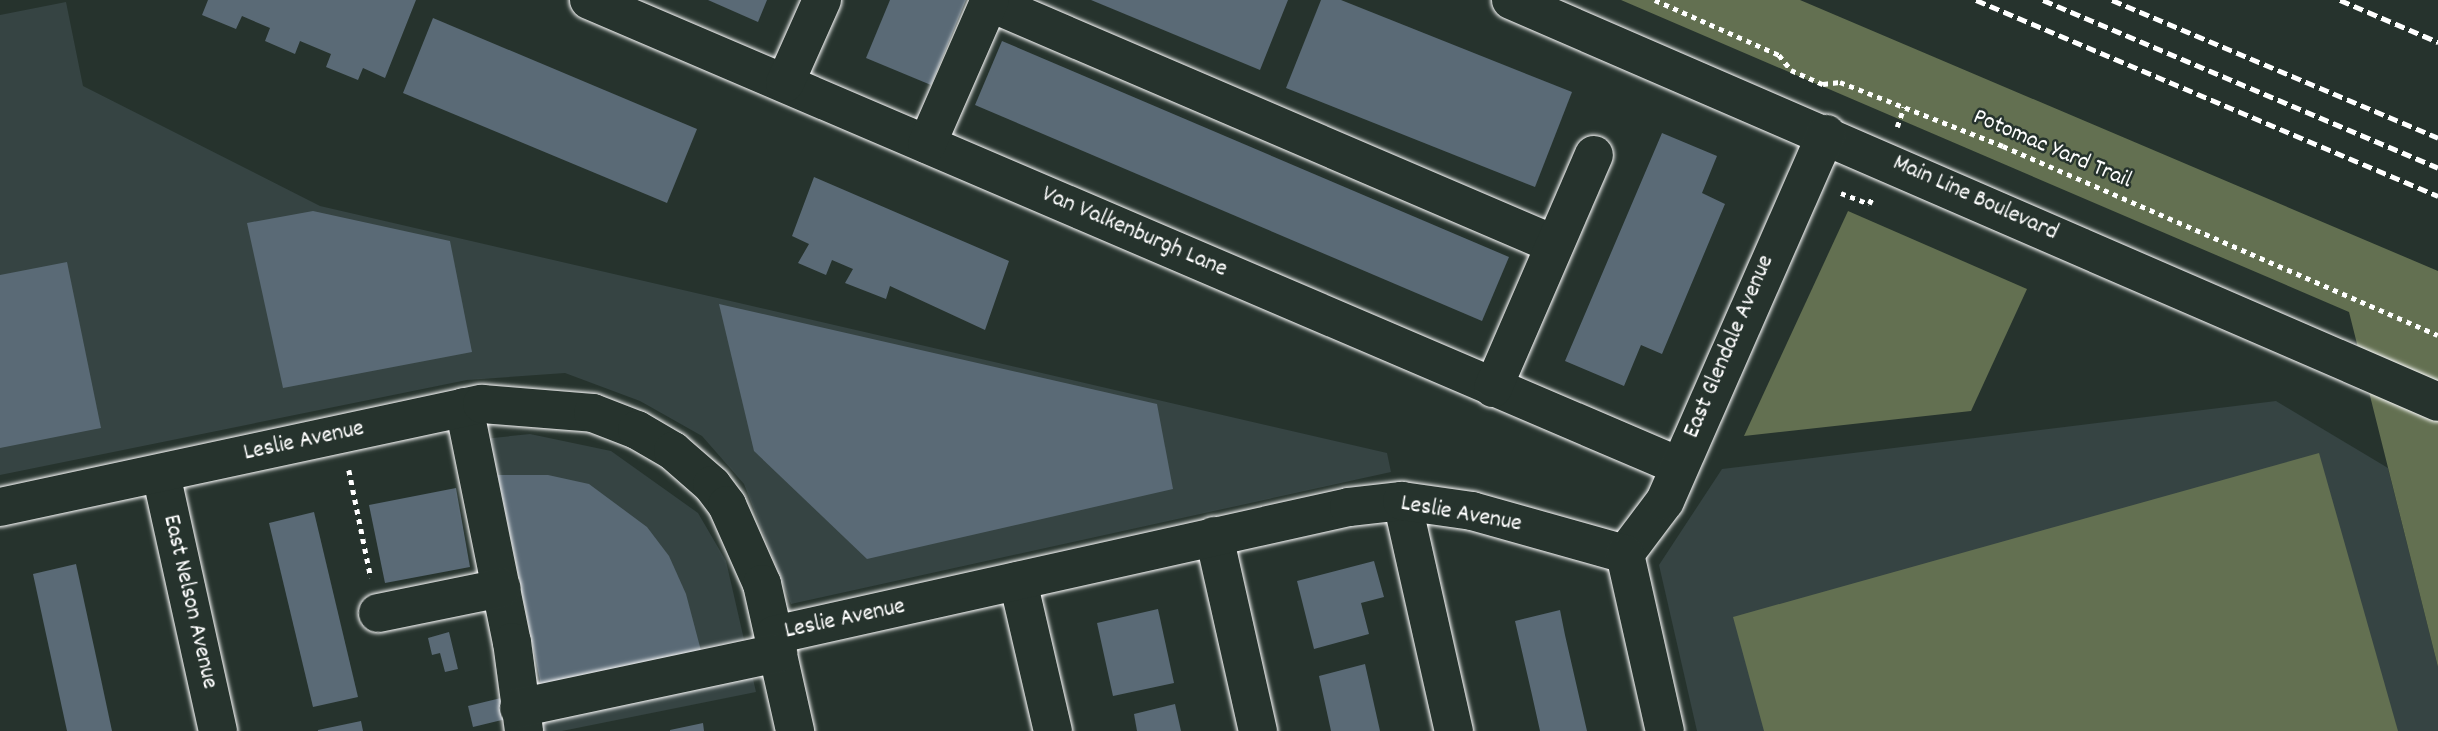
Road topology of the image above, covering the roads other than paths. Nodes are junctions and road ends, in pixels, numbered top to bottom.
1 (589, 0) edge
2 (822, 0) edge
3 (1511, 0) edge
4 (989, 1) edge
5 (654, 13) edge
6 (785, 83) junction
7 (1826, 134) junction
8 (927, 144) junction
9 (1594, 155) dead end
10 (1553, 244) junction
11 (1493, 388) junction
12 (2438, 402) edge
13 (464, 407) junction
14 (1679, 466) junction
15 (161, 474) junction
16 (1402, 501) junction
17 (0, 507) edge
18 (1214, 536) junction
19 (1612, 550) junction
20 (1018, 580) junction
21 (501, 588) junction
22 (378, 613) road end
23 (776, 644) junction
24 (522, 719) edge
25 (218, 731) edge
26 (795, 731) edge
27 (1053, 731) edge
28 (1258, 731) edge
29 (1454, 731) edge
30 (1665, 731) edge

1 - 5 street, Van Valkenburgh Lane
2 - 6 street
3 - 7 street, Main Line Boulevard
4 - 8 street
4 - 10 street
5 - 6 street, Van Valkenburgh Lane
6 - 8 street, Van Valkenburgh Lane
7 - 12 street, Main Line Boulevard
7 - 14 street, East Glendale Avenue
8 - 11 street, Van Valkenburgh Lane
9 - 10 street
10 - 11 street
11 - 14 street, Van Valkenburgh Lane
13 - 15 street, Leslie Avenue
13 - 21 street
13 - 23 street, Leslie Avenue
14 - 19 street, East Glendale Avenue
15 - 17 street, Leslie Avenue
15 - 25 street, East Nelson Avenue
16 - 18 street, Leslie Avenue
16 - 19 street, Leslie Avenue
16 - 29 street
18 - 20 street, Leslie Avenue
18 - 28 street
19 - 30 street
20 - 23 street, Leslie Avenue
20 - 27 street
21 - 22 street
21 - 24 street
23 - 24 street
23 - 26 street

